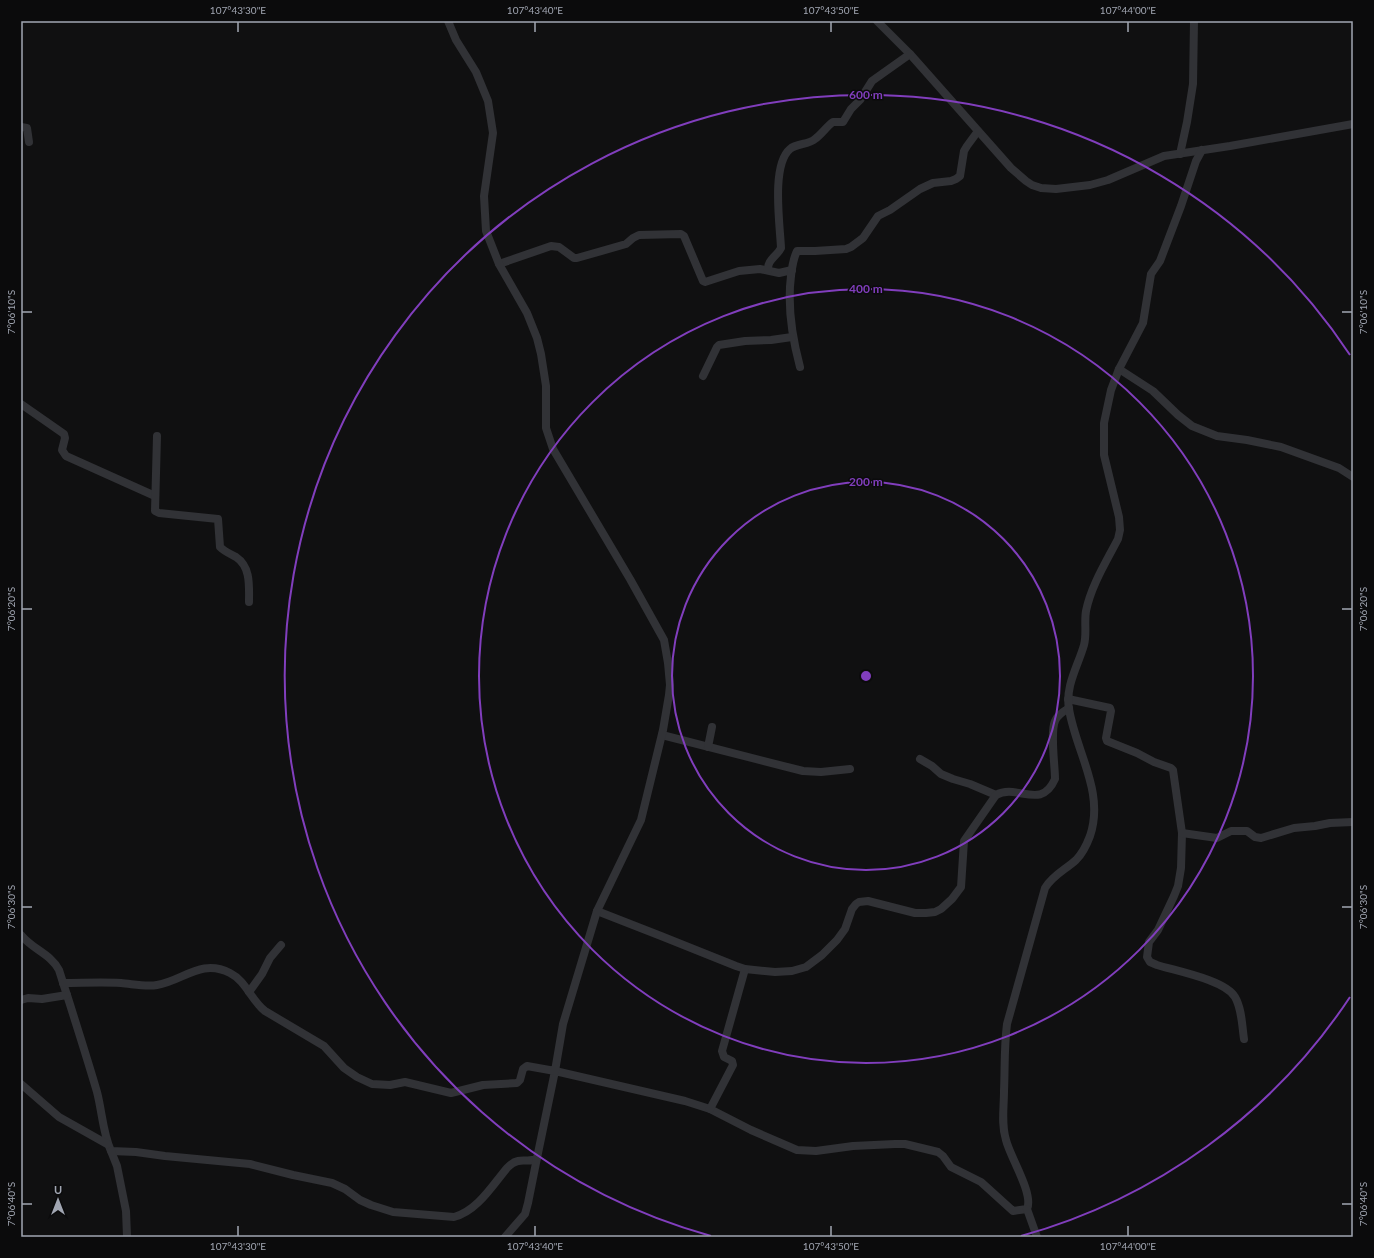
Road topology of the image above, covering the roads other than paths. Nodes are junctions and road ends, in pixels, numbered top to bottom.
1 (448, 21) edge
2 (878, 21) edge
3 (1194, 21) edge
4 (910, 54) junction
5 (1353, 124) edge
6 (21, 127) edge
7 (978, 131) junction
8 (29, 142) dead end
9 (1202, 150) junction
10 (1180, 154) junction
11 (498, 264) junction
12 (768, 270) junction
13 (792, 270) junction
14 (792, 337) junction
15 (800, 367) dead end
16 (1119, 369) junction
17 (703, 376) dead end
18 (21, 404) edge
19 (157, 436) dead end
20 (1353, 478) edge
21 (155, 496) junction
22 (249, 602) dead end
23 (1068, 699) junction
24 (1069, 708) junction
25 (712, 727) dead end
26 (662, 735) junction
27 (708, 747) junction
28 (920, 758) dead end
29 (850, 769) dead end
30 (996, 795) junction
31 (1353, 822) edge
32 (1182, 833) junction
33 (597, 911) junction
34 (21, 935) edge
35 (281, 945) dead end
36 (745, 969) junction
37 (63, 983) junction
38 (249, 992) junction
39 (67, 995) junction
40 (21, 1000) edge
41 (1244, 1039) dead end
42 (555, 1071) junction
43 (21, 1084) edge
44 (710, 1109) junction
45 (109, 1148) junction
46 (537, 1158) junction
47 (1027, 1210) junction
48 (127, 1236) edge
49 (505, 1237) edge
50 (1037, 1237) edge

1 - 11 street
2 - 4 street
3 - 10 street
4 - 7 street
4 - 12 street
5 - 9 street
6 - 8 street
7 - 10 street
7 - 13 street
9 - 10 street
9 - 16 street
11 - 12 street
11 - 26 street
12 - 13 street
13 - 14 street
14 - 15 street
14 - 17 street
16 - 20 street
16 - 23 street
18 - 21 street
19 - 21 street
21 - 22 street
23 - 24 street
23 - 32 street
24 - 30 street
24 - 47 street
25 - 27 street
26 - 27 street
26 - 33 street
27 - 29 street
28 - 30 street
30 - 36 street
31 - 32 street
32 - 41 street
33 - 36 street
33 - 42 street
34 - 37 street
35 - 38 street
36 - 44 street
37 - 38 street
37 - 39 street
38 - 42 street
39 - 40 street
39 - 45 street
42 - 44 street
42 - 46 street
43 - 45 street
44 - 47 street
45 - 46 street
45 - 48 street
46 - 49 street
47 - 50 street

